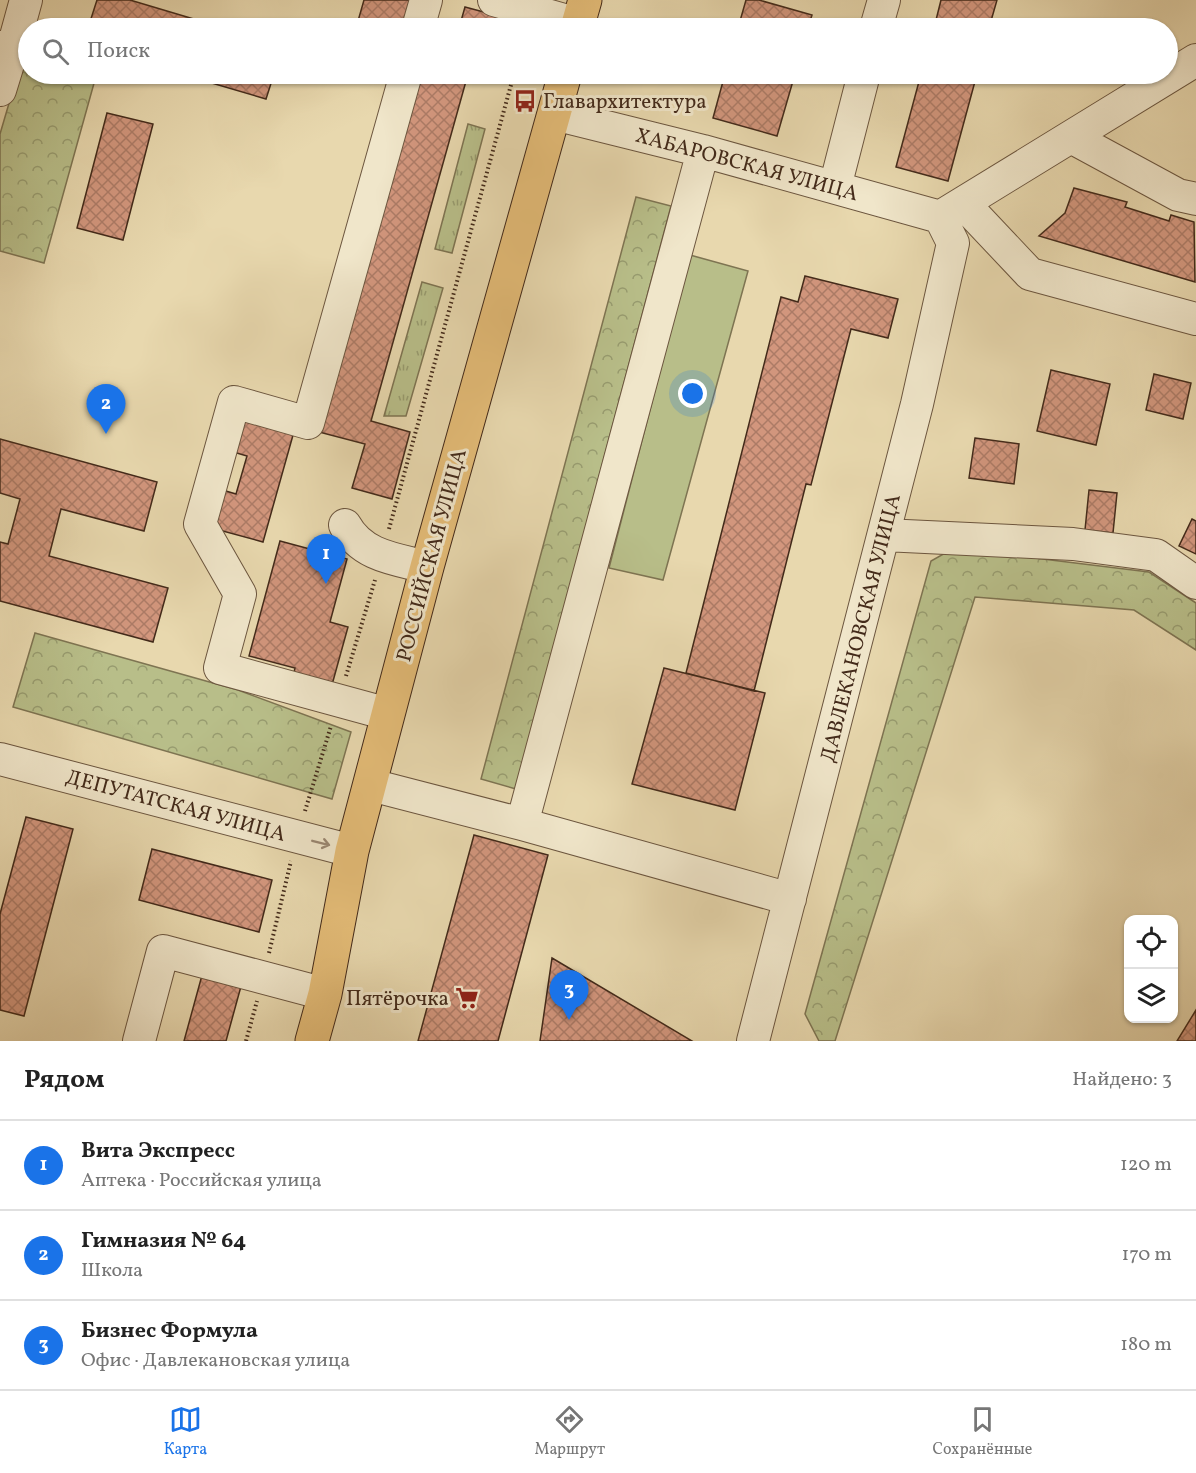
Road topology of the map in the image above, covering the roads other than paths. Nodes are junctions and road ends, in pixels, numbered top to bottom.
1 (26, 0) edge
2 (426, 0) edge
3 (494, 0) edge
4 (884, 0) edge
5 (580, 17) edge
6 (19, 18) edge
7 (421, 18) edge
8 (879, 18) edge
9 (18, 20) edge
10 (6, 49) edge
11 (1196, 60) edge
12 (1178, 71) edge
13 (403, 84) edge
14 (562, 84) edge
15 (861, 84) edge
16 (1157, 84) edge
17 (0, 90) edge
18 (554, 114) junction
19 (1071, 137) junction
20 (703, 151) junction
21 (835, 187) junction
22 (1196, 199) edge
23 (951, 210) junction
24 (1196, 319) edge
25 (345, 525) dead end
26 (884, 535) junction
27 (427, 567) junction
28 (1196, 583) edge
29 (388, 714) junction
30 (0, 759) edge
31 (371, 785) junction
32 (522, 824) junction
33 (352, 851) junction
34 (790, 899) junction
35 (325, 994) junction
36 (139, 1041) edge
37 (312, 1041) edge
38 (753, 1041) edge

1 - 6 street
2 - 7 street
3 - 5 street
4 - 8 street
9 - 10 street
10 - 17 street
11 - 12 street
13 - 29 street
14 - 18 main road, РОССИЙСКАЯ УЛИЦА
15 - 21 street
16 - 19 street
18 - 20 street, ХАБАРОВСКАЯ УЛИЦА
18 - 27 main road, РОССИЙСКАЯ УЛИЦА
19 - 22 street
19 - 23 street
20 - 21 street, ХАБАРОВСКАЯ УЛИЦА
20 - 32 street
21 - 23 street, ХАБАРОВСКАЯ УЛИЦА
23 - 24 street
23 - 26 street, ДАВЛЕКАНОВСКАЯ УЛИЦА
25 - 27 street
26 - 28 street
26 - 34 street, ДАВЛЕКАНОВСКАЯ УЛИЦА
27 - 29 main road, РОССИЙСКАЯ УЛИЦА
29 - 31 main road, РОССИЙСКАЯ УЛИЦА
30 -> 33 street, ДЕПУТАТСКАЯ УЛИЦА
31 - 32 street
31 - 33 main road, РОССИЙСКАЯ УЛИЦА
32 - 34 street
33 - 35 main road, РОССИЙСКАЯ УЛИЦА
34 - 38 street, ДАВЛЕКАНОВСКАЯ УЛИЦА
35 - 36 street
35 - 37 main road, РОССИЙСКАЯ УЛИЦА

